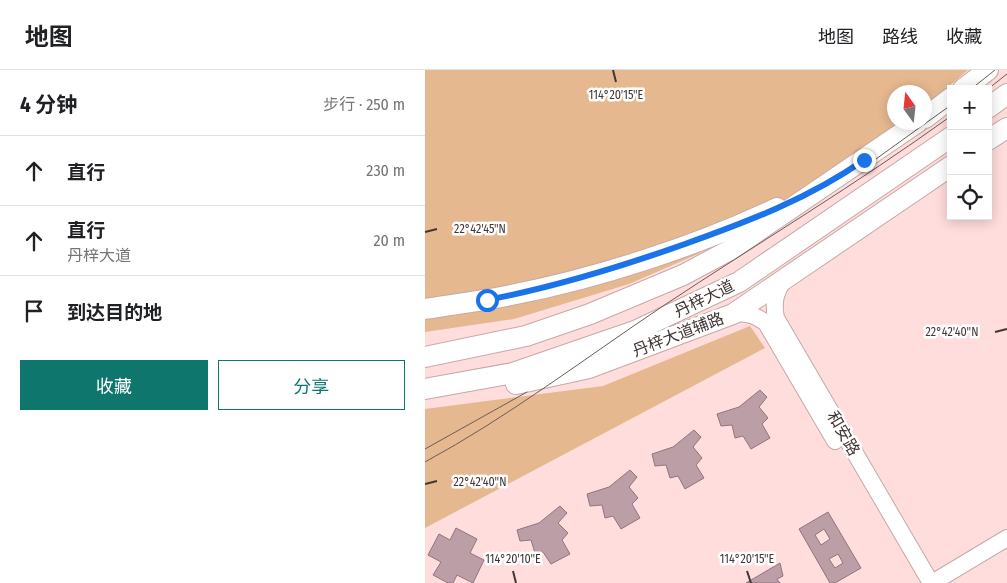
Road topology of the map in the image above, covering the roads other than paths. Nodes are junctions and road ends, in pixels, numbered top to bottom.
1 (988, 70) edge
2 (968, 85) edge
3 (1007, 94) edge
4 (947, 101) edge
5 (992, 105) edge
6 (932, 113) edge
7 (1007, 128) edge
8 (907, 130) edge
9 (992, 137) edge
10 (947, 140) edge
11 (947, 169) edge
12 (835, 180) junction
13 (783, 281) junction
14 (425, 309) edge
15 (733, 314) junction
16 (425, 357) edge
17 (425, 389) edge
18 (425, 395) edge
19 (1007, 538) edge
20 (918, 583) edge
21 (931, 583) edge

1 - 2 main road
3 - 5 main road
4 - 6 main road
7 - 9 main road
8 - 12 main road, 丹梓大道
10 - 17 main road, 丹梓大道
11 - 13 main road, 丹梓大道辅路
12 - 14 main road
12 - 16 main road, 丹梓大道
13 - 15 main road, 丹梓大道辅路
13 - 21 street, 和安路
15 - 18 main road, 丹梓大道辅路
15 - 20 street, 和安路
19 - 21 street

